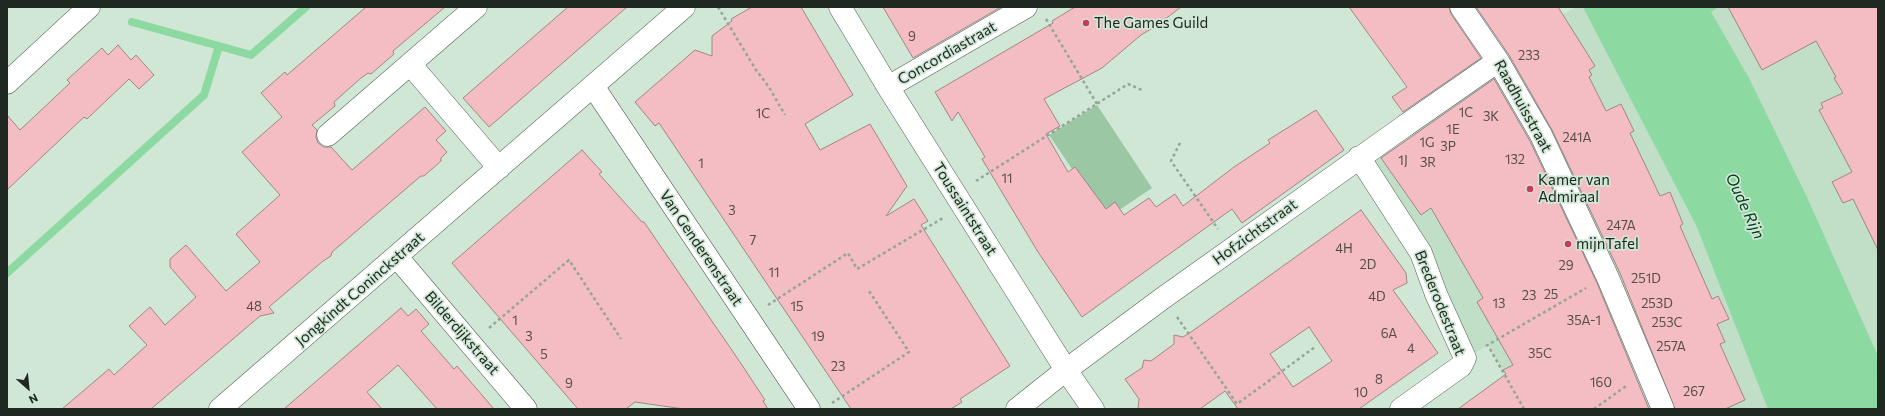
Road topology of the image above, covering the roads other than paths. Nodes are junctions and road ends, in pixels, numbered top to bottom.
1 (476, 7) edge
2 (684, 7) edge
3 (840, 7) edge
4 (1461, 7) edge
5 (1034, 10) edge
6 (77, 11) edge
7 (1498, 61) junction
8 (410, 64) junction
9 (7, 83) edge
10 (593, 86) junction
11 (888, 87) junction
12 (328, 135) dead end
13 (1359, 157) junction
14 (499, 168) junction
15 (397, 258) junction
16 (1066, 370) junction
17 (220, 409) edge
18 (526, 409) edge
19 (809, 409) edge
20 (1018, 409) edge
21 (1093, 409) edge
22 (1401, 409) edge
23 (1663, 409) edge

1 - 8 street
2 - 10 street, Jongkindt Coninckstraat
3 - 11 street, Toussaintstraat
4 - 7 street, Raadhuisstraat
5 - 11 street, Concordiastraat
6 - 9 street
7 - 13 street, Hofzichtstraat
7 - 23 street, Raadhuisstraat
8 - 12 street
8 - 14 street
10 - 14 street, Jongkindt Coninckstraat
10 - 19 street, Van Genderenstraat
11 - 16 street, Toussaintstraat
13 - 16 street, Hofzichtstraat
13 - 22 street, Brederodestraat
14 - 15 street, Jongkindt Coninckstraat
15 - 17 street, Jongkindt Coninckstraat
15 - 18 street, Bilderdijkstraat
16 - 20 street, Hofzichtstraat
16 - 21 street, Toussaintstraat

